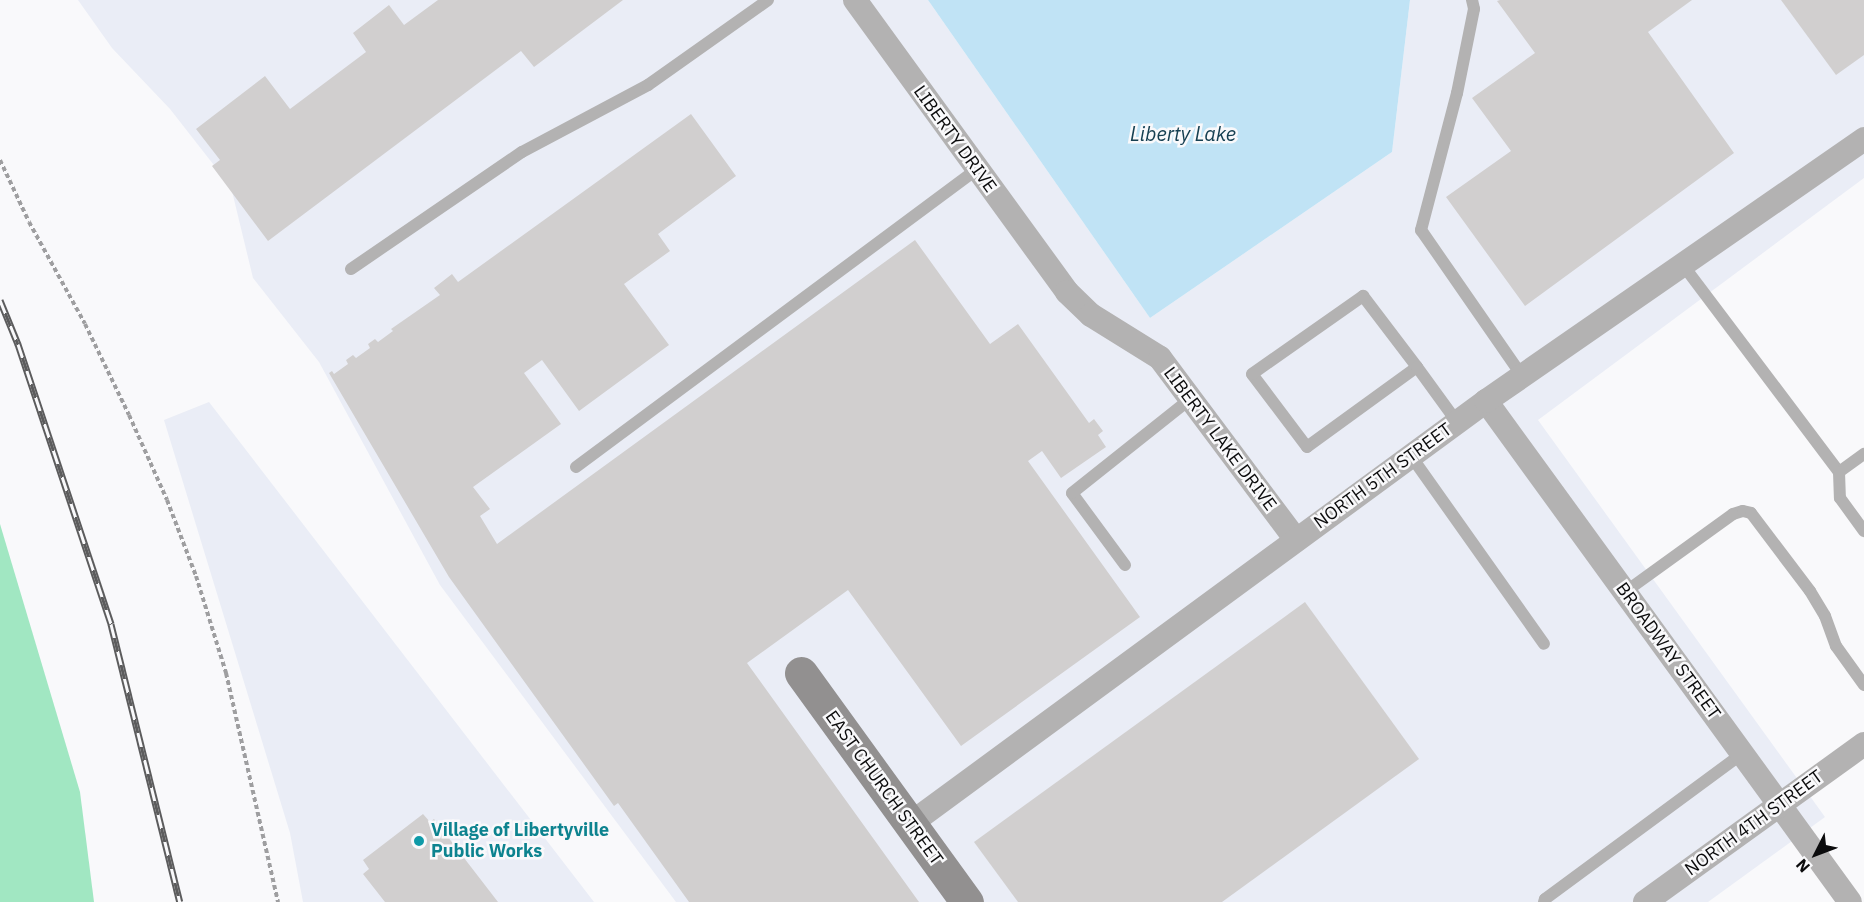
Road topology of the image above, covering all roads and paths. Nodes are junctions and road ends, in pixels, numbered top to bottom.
1 (768, 0) edge
2 (855, 0) edge
3 (1472, 0) edge
4 (1864, 139) edge
5 (0, 160) edge
6 (977, 169) junction
7 (1683, 265) junction
8 (351, 269) dead end
9 (1056, 277) joint
10 (1418, 367) junction
11 (1522, 376) junction
12 (1190, 399) junction
13 (1486, 401) junction
14 (1457, 422) junction
15 (1864, 454) edge
16 (1411, 456) junction
17 (576, 467) dead end
18 (1839, 472) junction
19 (1864, 531) edge
20 (1296, 540) junction
21 (1125, 565) dead end
22 (1625, 592) junction
23 (1544, 644) dead end
24 (801, 673) dead end
25 (1864, 685) edge
26 (1864, 744) edge
27 (1742, 754) junction
28 (1779, 805) junction
29 (910, 824) junction
30 (1543, 901) edge
31 (278, 902) edge
32 (967, 902) edge
33 (1645, 902) edge
34 (1850, 902) edge

1 - 8 lane
2 - 6 street, LIBERTY DRIVE
3 - 11 lane
4 - 7 street, NORTH 5TH STREET
5 - 31 path
6 - 9 street, LIBERTY DRIVE
6 - 17 lane
7 - 11 street, NORTH 5TH STREET
7 - 18 lane
9 - 12 street, LIBERTY LAKE DRIVE
10 - 10 lane
10 - 14 lane
11 - 13 street, NORTH 5TH STREET
12 - 20 street, LIBERTY LAKE DRIVE
12 - 21 lane
13 - 14 street, NORTH 5TH STREET
13 - 22 street, BROADWAY STREET
14 - 16 street, NORTH 5TH STREET
15 - 18 lane
16 - 20 street, NORTH 5TH STREET
16 - 23 lane
18 - 19 lane
20 - 29 street, NORTH 5TH STREET
22 - 25 lane
22 - 27 street, BROADWAY STREET
24 - 29 street, EAST CHURCH STREET
26 - 28 street, NORTH 4TH STREET
27 - 28 street, BROADWAY STREET
27 - 30 lane
28 - 33 street, NORTH 4TH STREET
28 - 34 street, BROADWAY STREET
29 - 32 street, EAST CHURCH STREET

